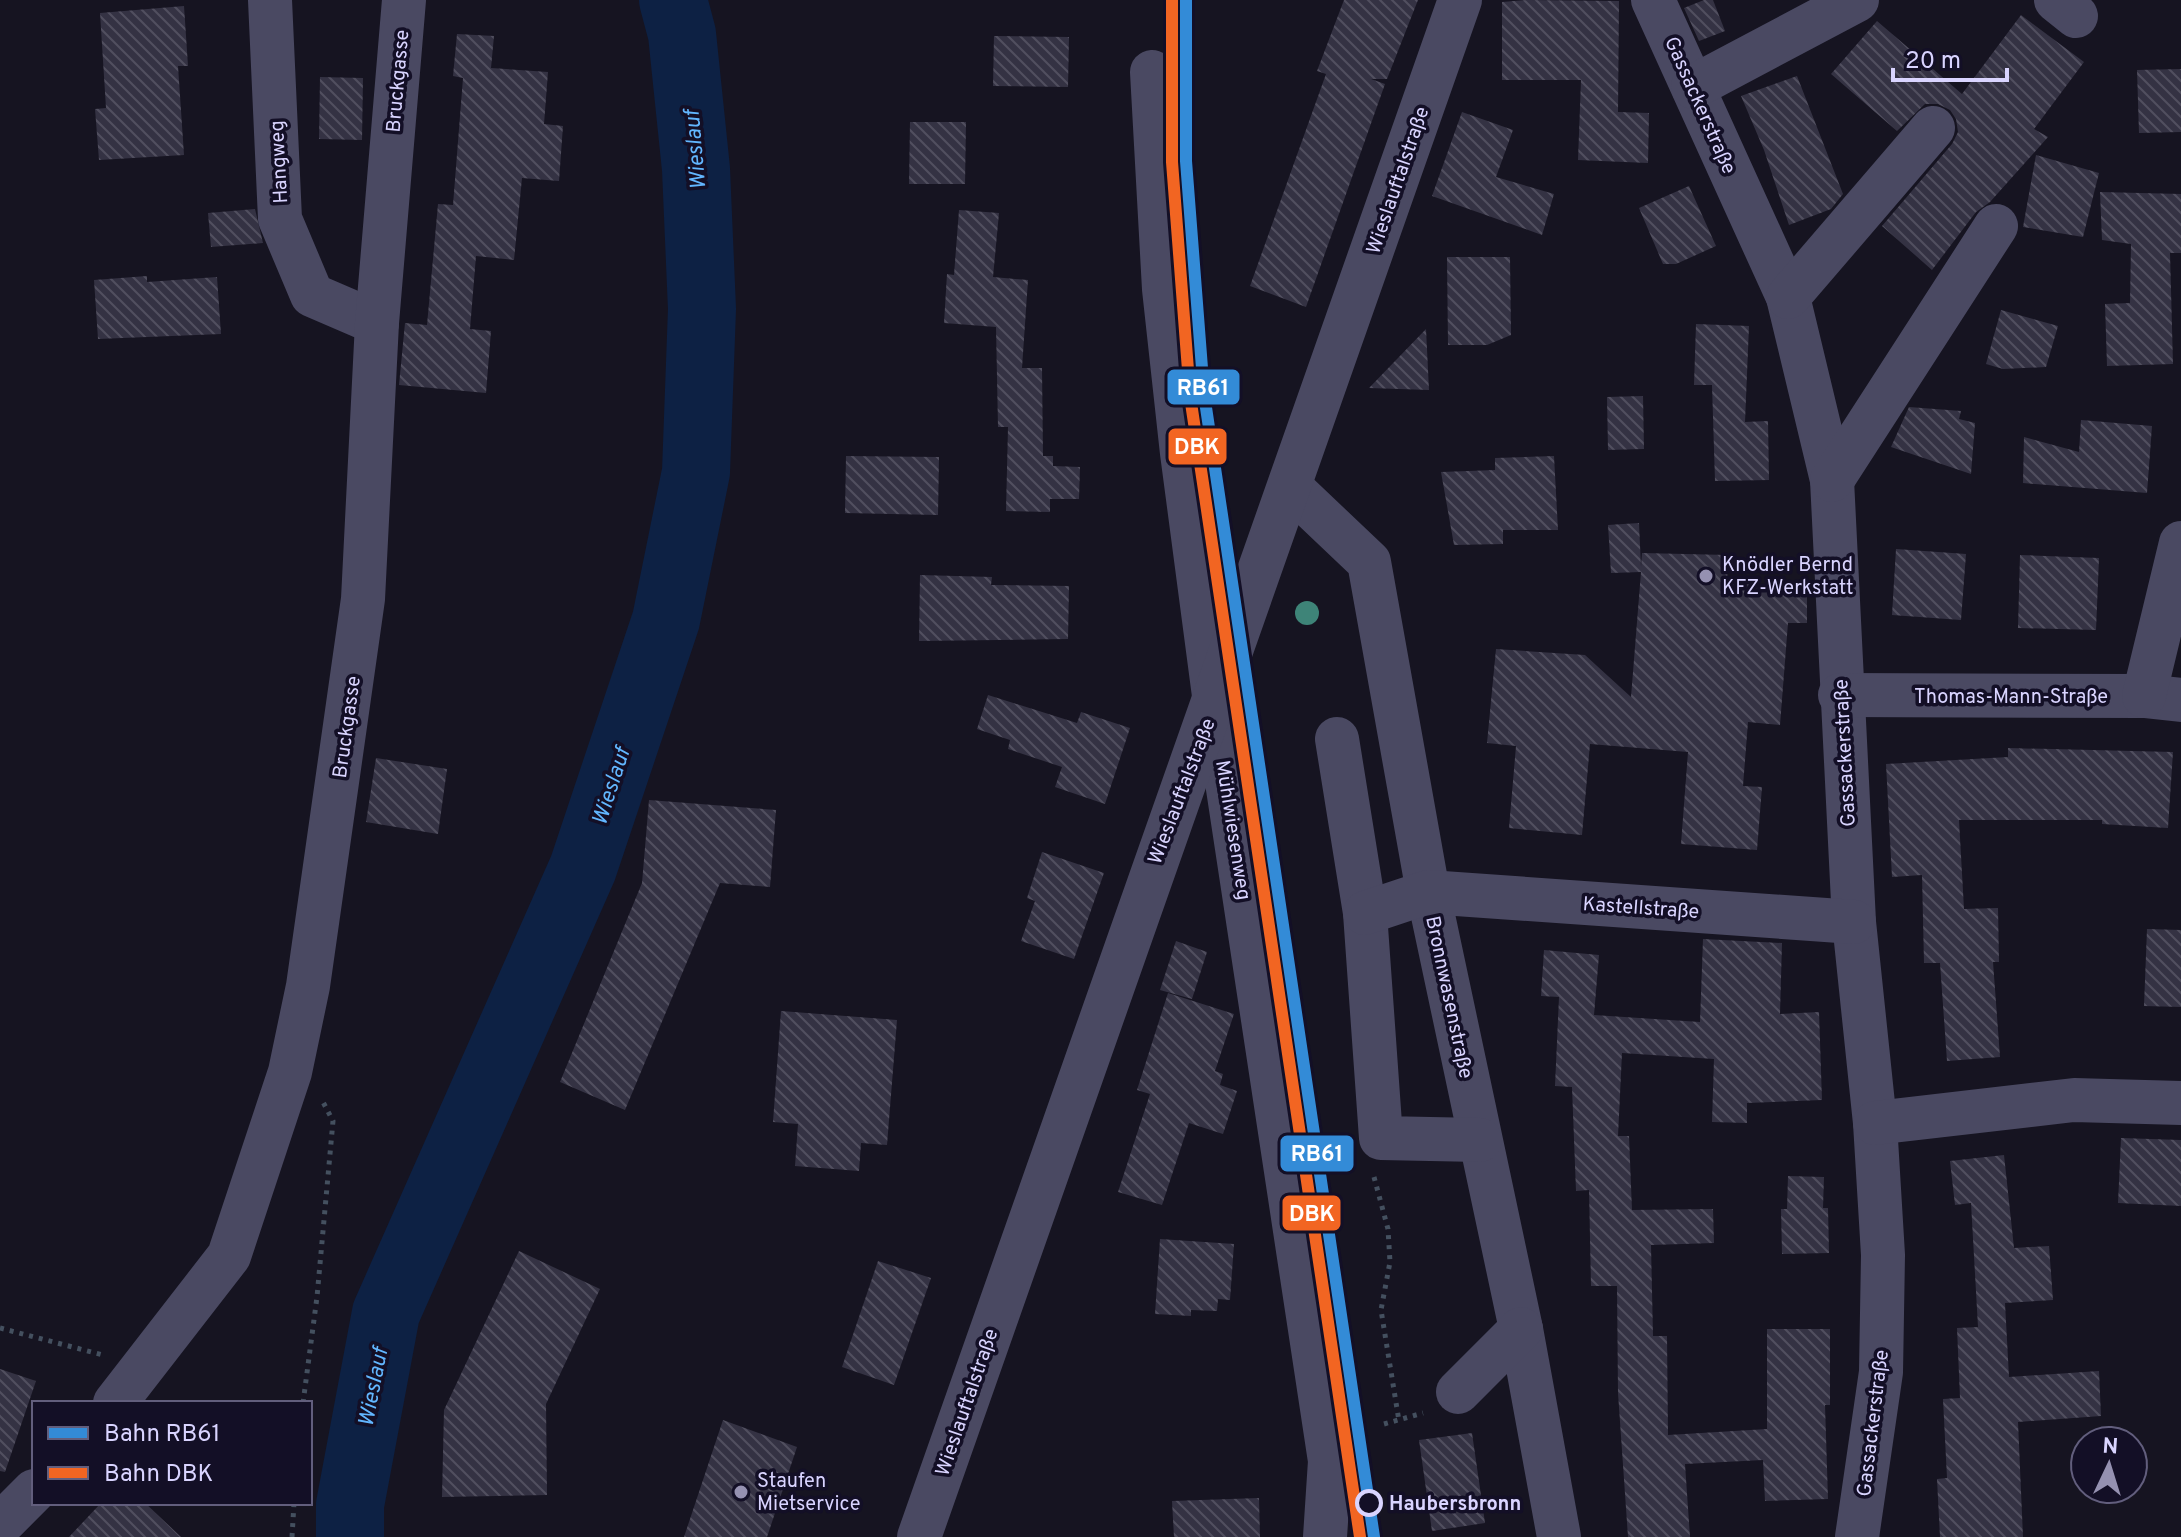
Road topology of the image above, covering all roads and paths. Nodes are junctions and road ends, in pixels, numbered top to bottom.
1 (270, 0) edge
2 (404, 0) edge
3 (1460, 0) edge
4 (1653, 0) edge
5 (1857, 0) edge
6 (1152, 72) dead end
7 (1693, 87) junction
8 (1933, 128) dead end
9 (1996, 226) dead end
10 (1788, 297) junction
11 (377, 323) junction
12 (1832, 480) junction
13 (1290, 487) junction
14 (2181, 543) edge
15 (1840, 695) junction
16 (2162, 698) edge
17 (1215, 703) junction
18 (1337, 739) dead end
19 (1428, 892) junction
20 (1365, 913) junction
21 (1854, 922) junction
22 (290, 1072) junction
23 (2181, 1103) edge
24 (1875, 1123) junction
25 (1381, 1138) junction
26 (1480, 1140) junction
27 (0, 1328) edge
28 (1521, 1329) junction
29 (127, 1386) edge
30 (303, 1401) edge
31 (1535, 1409) junction
32 (1399, 1421) dead end
33 (32, 1493) edge
34 (294, 1505) edge
35 (0, 1525) edge
36 (292, 1537) edge
37 (919, 1537) edge
38 (1325, 1537) edge
39 (1559, 1537) edge
40 (1857, 1537) edge

1 - 11 street, Hangweg
2 - 11 street, Bruckgasse
3 - 13 street, Wieslauftalstraße
4 - 7 street, Gassackerstraße
5 - 7 street
6 - 17 street, Mühlwiesenweg
7 - 10 street, Gassackerstraße
8 - 10 street
9 - 12 street
10 - 12 street, Gassackerstraße
11 - 22 street, Bruckgasse
12 - 15 street, Gassackerstraße
13 - 17 street, Wieslauftalstraße
13 - 19 street, Bronnwasenstraße
14 - 16 street
15 - 16 street, Thomas-Mann-Straße
15 - 21 street, Gassackerstraße
17 - 37 street, Wieslauftalstraße
17 - 38 street, Mühlwiesenweg
18 - 20 street
19 - 20 street
19 - 21 street, Kastellstraße
19 - 26 street, Bronnwasenstraße
20 - 25 street
21 - 24 street, Gassackerstraße
22 - 29 street, Bruckgasse
22 - 30 path
23 - 24 street
24 - 40 street, Gassackerstraße
25 - 26 street
25 - 32 path
26 - 28 street, Bronnwasenstraße
27 - 29 path
28 - 31 street, Bronnwasenstraße
28 - 31 street
31 - 39 street, Bronnwasenstraße
33 - 35 street
34 - 36 path

